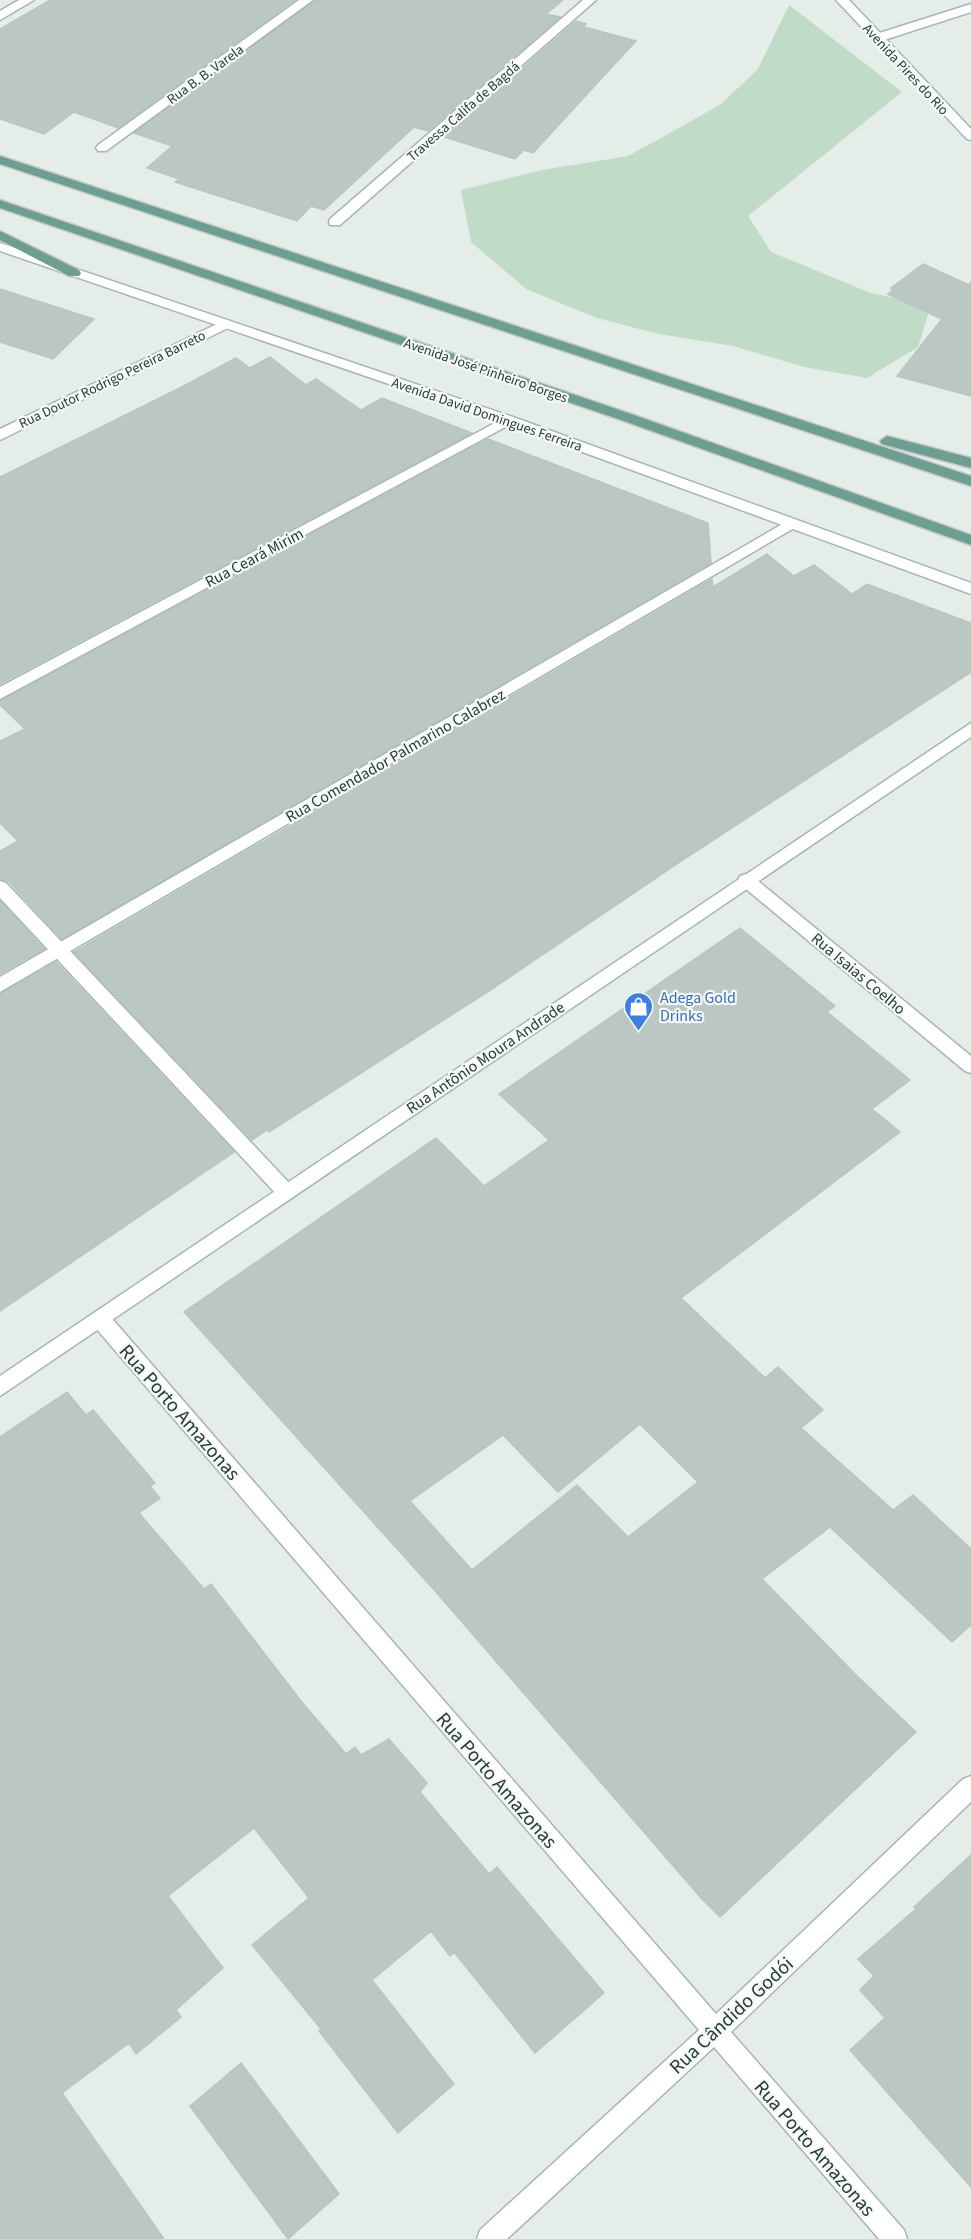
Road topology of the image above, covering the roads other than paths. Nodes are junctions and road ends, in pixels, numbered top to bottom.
1 (28, 0) edge
2 (307, 0) edge
3 (590, 0) edge
4 (842, 0) edge
5 (971, 8) edge
6 (0, 16) edge
7 (877, 38) junction
8 (971, 136) edge
9 (102, 148) dead end
10 (0, 160) edge
11 (0, 204) edge
12 (336, 222) dead end
13 (0, 235) edge
14 (0, 247) edge
15 (74, 273) junction
16 (225, 324) junction
17 (708, 393) junction
18 (508, 420) junction
19 (0, 435) edge
20 (971, 464) edge
21 (971, 481) edge
22 (791, 524) junction
23 (971, 540) edge
24 (971, 589) edge
25 (0, 694) edge
26 (971, 729) edge
27 (746, 880) junction
28 (0, 887) edge
29 (59, 950) junction
30 (0, 985) edge
31 (971, 1066) edge
32 (286, 1192) junction
33 (100, 1320) junction
34 (0, 1387) edge
35 (971, 1787) edge
36 (714, 2032) junction
37 (489, 2239) edge
38 (895, 2239) edge

1 - 6 street
2 - 9 street, Rua B. B. Varela
3 - 12 street, Travessa Califa de Bagdá
4 - 7 street, Avenida Pires do Rio
5 - 7 street
7 - 8 street, Avenida Pires do Rio
10 - 17 main road
11 - 23 main road, Avenida José Pinheiro Borges
13 - 15 main road
14 - 15 street, Avenida David Domingues Ferreira
15 - 16 street, Avenida David Domingues Ferreira
16 - 18 street, Avenida David Domingues Ferreira
16 - 19 street, Rua Doutor Rodrigo Pereira Barreto
17 - 20 main road
17 - 21 main road
18 - 22 street, Avenida David Domingues Ferreira
18 - 25 street, Rua Ceará Mirim
22 - 24 street, Avenida David Domingues Ferreira
22 - 29 street, Rua Comendador Palmarino Calabrez
26 - 27 street, Rua Antônio Moura Andrade
27 - 31 street, Rua Isaias Coelho
27 - 32 street, Rua Antônio Moura Andrade
28 - 29 street
29 - 30 street, Rua Comendador Palmarino Calabrez
29 - 32 street
32 - 33 street, Rua Antônio Moura Andrade
33 - 34 street, Rua Antônio Moura Andrade
33 - 36 street, Rua Porto Amazonas
35 - 36 street, Rua Cândido Godói
36 - 37 street, Rua Cândido Godói
36 - 38 street, Rua Porto Amazonas

